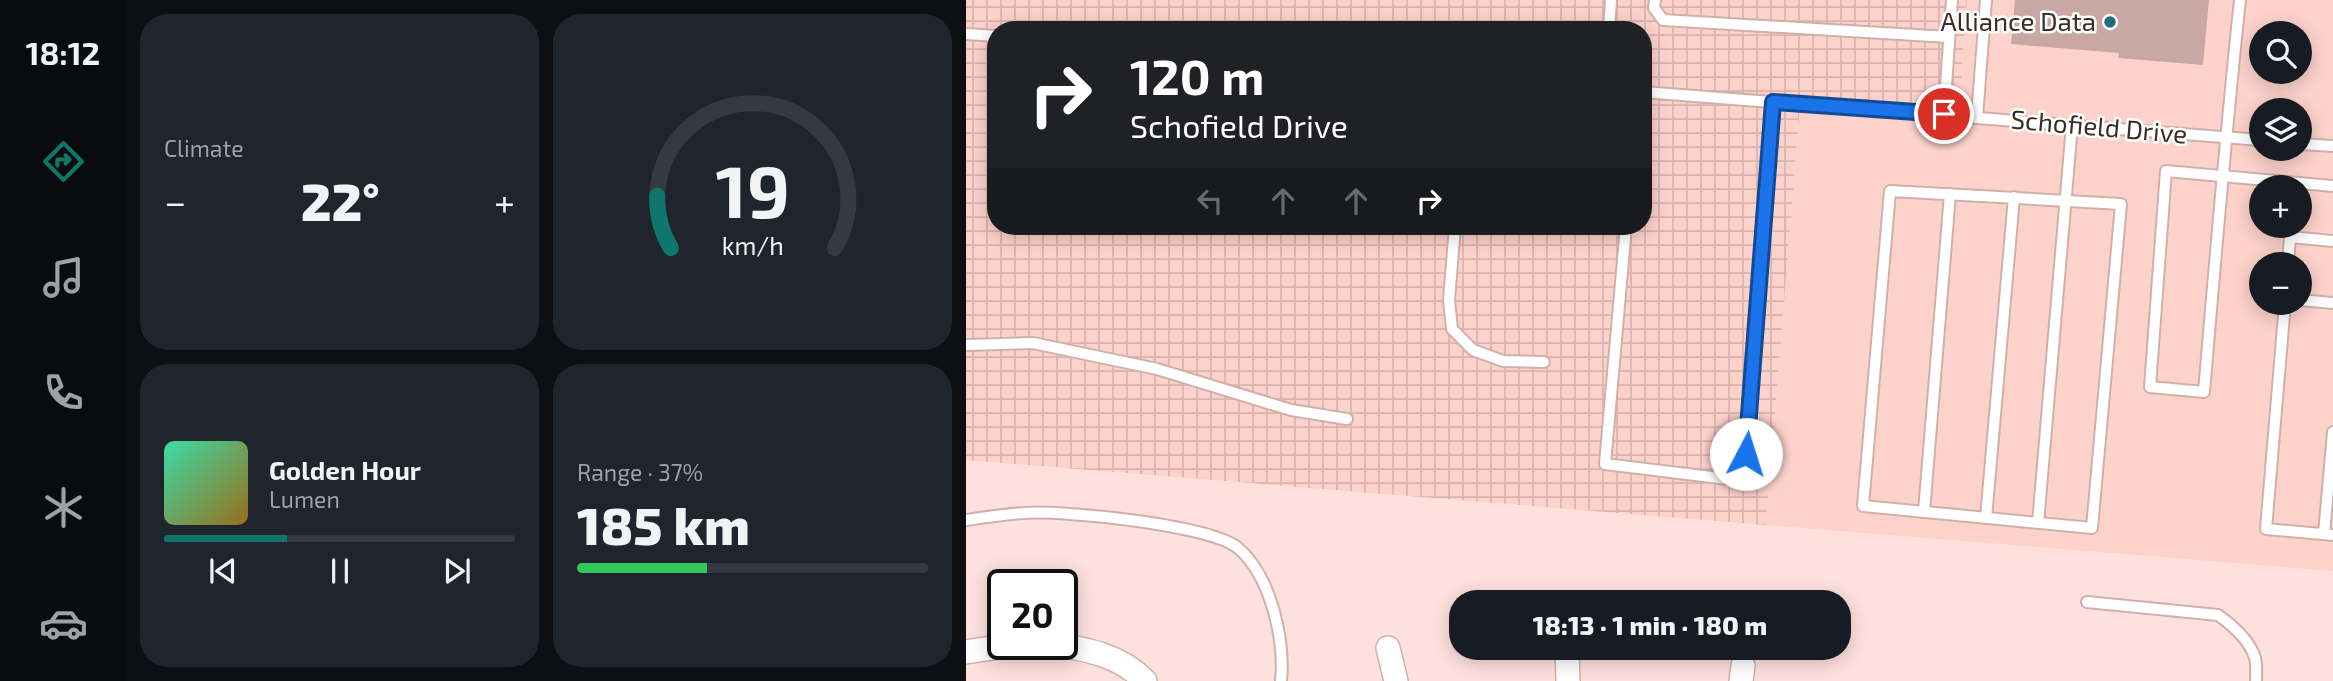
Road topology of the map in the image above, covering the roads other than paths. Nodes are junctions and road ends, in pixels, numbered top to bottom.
1 (1611, 0) edge
2 (1655, 0) edge
3 (1952, 0) edge
4 (1986, 0) edge
5 (2240, 0) edge
6 (1610, 21) edge
7 (966, 34) edge
8 (987, 35) edge
9 (1950, 37) junction
10 (1652, 93) edge
11 (1773, 102) junction
12 (1944, 114) junction
13 (1977, 117) junction
14 (2072, 125) junction
15 (2226, 138) junction
16 (2249, 140) edge
17 (2312, 145) edge
18 (2333, 146) edge
19 (2222, 176) junction
20 (2333, 186) edge
21 (1950, 194) junction
22 (2014, 197) junction
23 (2066, 200) junction
24 (1454, 235) edge
25 (1625, 235) edge
26 (2333, 241) edge
27 (2289, 252) edge
28 (2312, 301) edge
29 (2333, 303) edge
30 (2284, 315) edge
31 (966, 345) edge
32 (1544, 362) dead end
33 (1347, 419) dead end
34 (2333, 432) edge
35 (1924, 512) junction
36 (1986, 518) junction
37 (966, 520) edge
38 (2038, 523) junction
39 (2329, 534) edge
40 (2087, 602) dead end
41 (1388, 648) dead end
42 (987, 649) edge
43 (1078, 649) edge
44 (966, 652) edge
45 (1567, 660) edge
46 (1145, 681) edge
47 (1281, 681) edge
48 (1396, 681) edge
49 (1568, 681) edge
50 (2256, 681) edge

1 - 6 lane
2 - 9 lane
3 - 9 lane
4 - 13 lane
5 - 15 lane
7 - 8 lane
9 - 12 lane
10 - 11 lane, Schofield Drive
11 - 12 lane, Schofield Drive
11 - 25 lane
12 - 13 lane, Schofield Drive
13 - 14 lane, Schofield Drive
14 - 15 lane, Schofield Drive
14 - 23 lane
15 - 16 lane, Schofield Drive
15 - 19 lane
17 - 18 lane
19 - 19 lane
19 - 20 lane
21 - 22 lane
21 - 35 lane
21 - 35 lane
22 - 23 lane
22 - 36 lane
23 - 38 lane
23 - 38 lane
24 - 32 lane
26 - 27 lane
28 - 29 lane
30 - 39 lane
31 - 33 lane
34 - 39 lane
35 - 36 lane
36 - 38 lane
37 - 47 lane
40 - 50 lane
41 - 48 street
42 - 44 street
43 - 46 street
45 - 49 street

